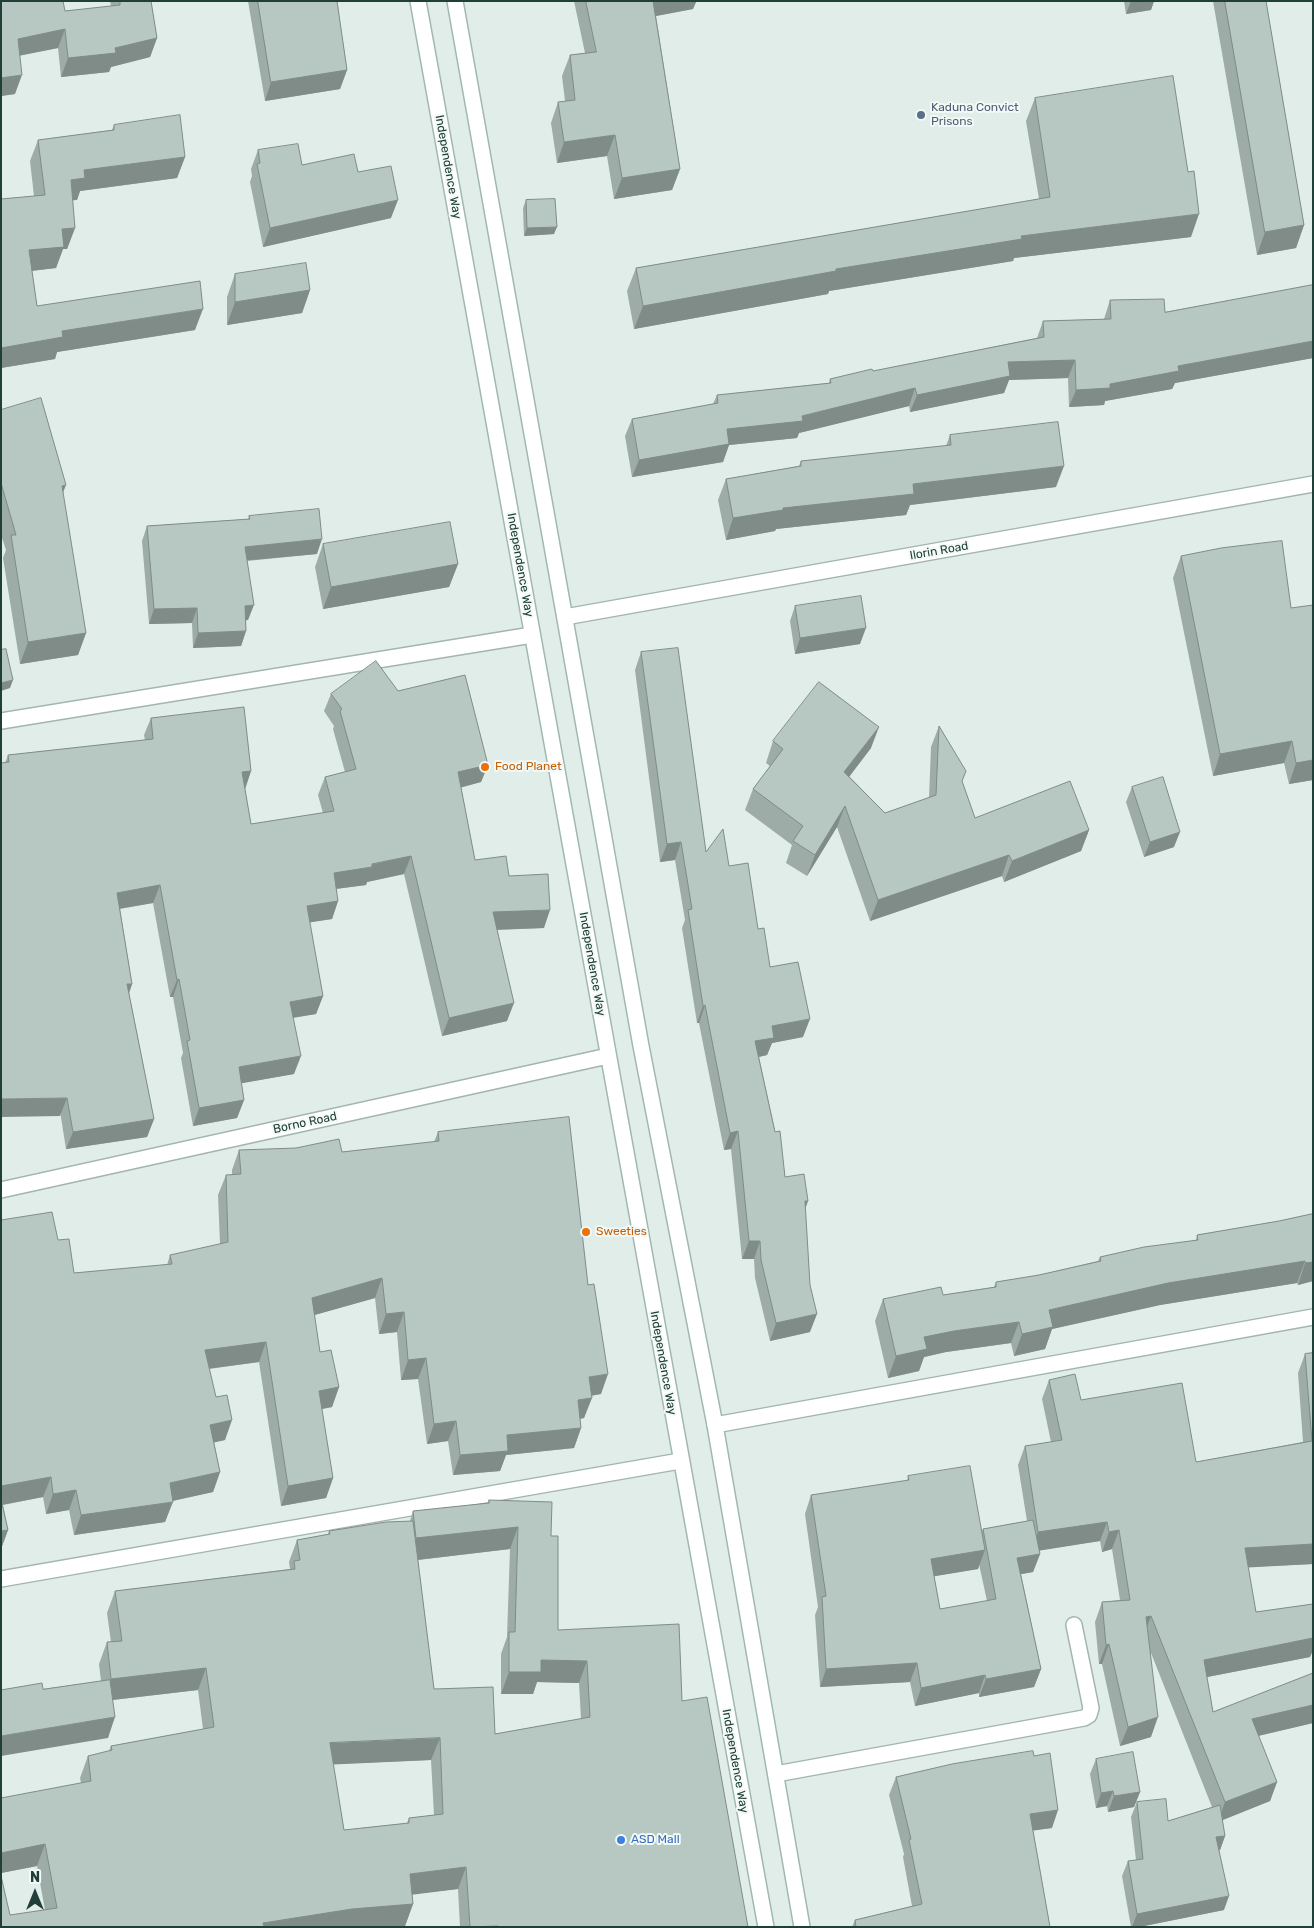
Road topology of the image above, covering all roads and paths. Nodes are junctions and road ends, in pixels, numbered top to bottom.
1 (418, 1) edge
2 (455, 1) edge
3 (1313, 484) edge
4 (565, 617) junction
5 (532, 635) junction
6 (1, 720) edge
7 (608, 1056) junction
8 (1, 1190) edge
9 (1313, 1317) edge
10 (714, 1425) junction
11 (680, 1462) junction
12 (1, 1579) edge
13 (1074, 1625) dead end
14 (776, 1774) junction
15 (766, 1927) edge
16 (802, 1927) edge

1 - 5 main road, Independence Way
2 - 4 main road
3 - 4 main road, Ilorin Road
4 - 10 main road
5 - 6 main road
5 - 7 main road, Independence Way
7 - 8 main road, Borno Road
7 - 11 main road, Independence Way
9 - 10 main road
10 - 14 main road
11 - 12 main road
11 - 15 main road, Independence Way
13 - 14 main road
14 - 16 main road

